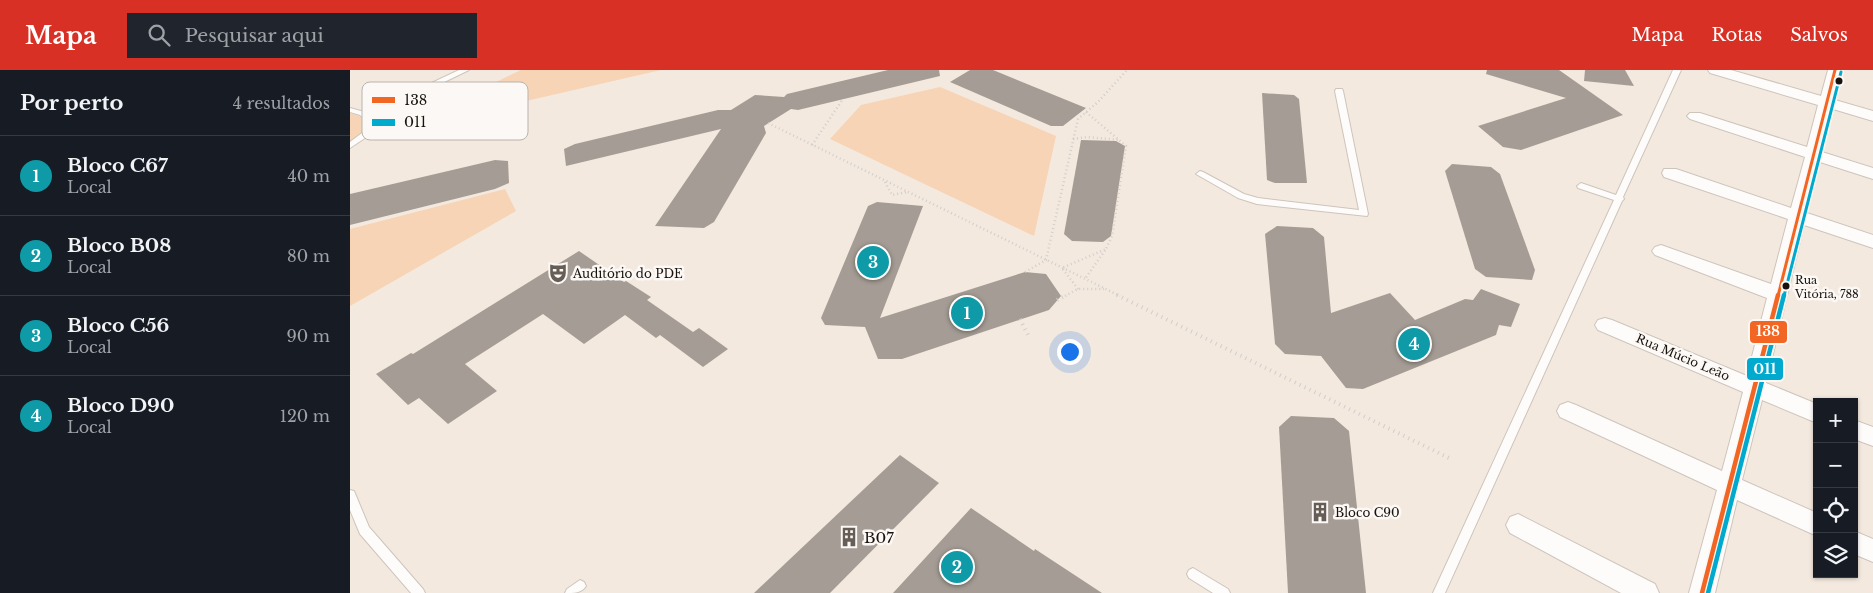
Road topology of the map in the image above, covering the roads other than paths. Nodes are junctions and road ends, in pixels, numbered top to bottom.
1 (465, 70) edge
2 (1677, 70) edge
3 (1715, 70) edge
4 (1835, 70) edge
5 (440, 82) edge
6 (1339, 91) dead end
7 (1827, 103) junction
8 (350, 110) edge
9 (362, 114) edge
10 (1695, 116) dead end
11 (1873, 116) edge
12 (362, 136) edge
13 (350, 146) edge
14 (1814, 154) junction
15 (1670, 172) dead end
16 (1200, 174) dead end
17 (1873, 174) edge
18 (1581, 186) dead end
19 (1620, 200) junction
20 (1798, 216) junction
21 (1873, 242) edge
22 (1661, 250) dead end
23 (1778, 294) junction
24 (1605, 325) dead end
25 (1753, 387) junction
26 (1568, 411) dead end
27 (1813, 412) edge
28 (1858, 431) edge
29 (1873, 437) edge
30 (1730, 485) junction
31 (350, 495) edge
32 (1813, 523) edge
33 (1518, 525) dead end
34 (1858, 544) edge
35 (1873, 551) edge
36 (1193, 574) dead end
37 (419, 593) edge
38 (1224, 593) edge
39 (1439, 593) edge
40 (1646, 593) edge
41 (1702, 593) edge

1 - 5 lane
2 - 19 lane
3 - 7 street
4 - 7 street
6 - 16 lane
7 - 11 street
7 - 14 street
8 - 9 lane
10 - 14 street
12 - 13 lane
14 - 17 street
14 - 20 street
15 - 20 street
18 - 19 lane
19 - 39 lane
20 - 21 street
20 - 23 street
22 - 23 street
23 - 25 street
24 - 25 street, Rua Múcio Leão
25 - 27 street, Rua Múcio Leão
25 - 30 street
26 - 30 street
28 - 29 street
30 - 32 street
30 - 41 street
31 - 37 lane
33 - 40 street
34 - 35 street
36 - 38 lane

